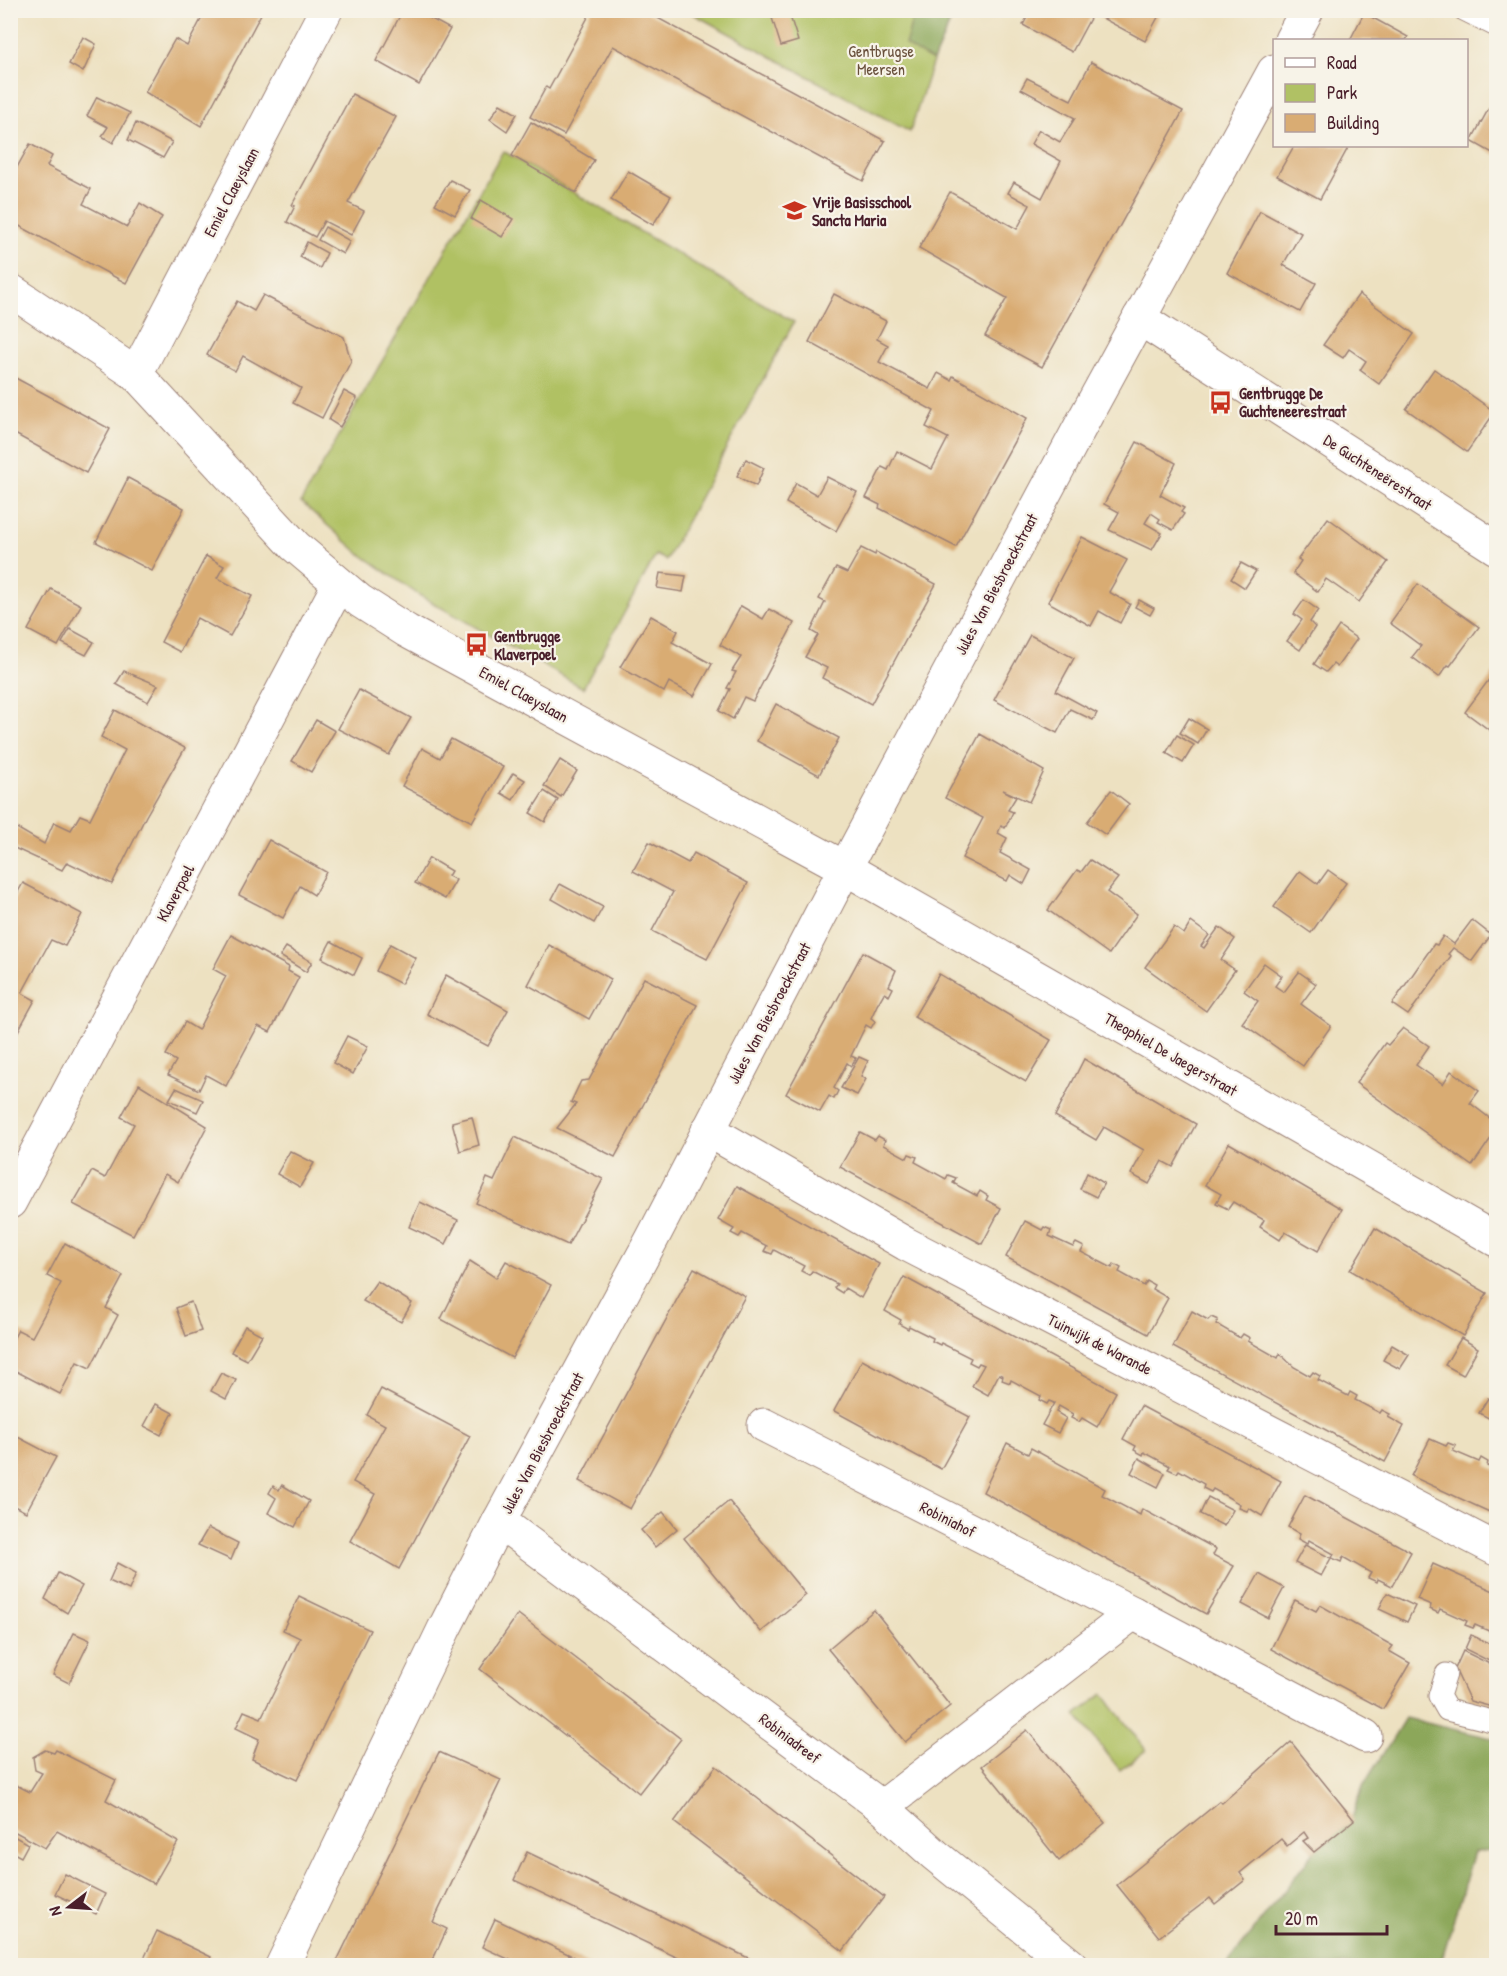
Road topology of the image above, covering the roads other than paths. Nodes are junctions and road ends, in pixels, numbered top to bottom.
1 (326, 10) edge
2 (1307, 10) edge
3 (1464, 10) edge
4 (1497, 26) edge
5 (1292, 39) edge
6 (1273, 75) edge
7 (10, 290) edge
8 (1139, 318) junction
9 (136, 374) junction
10 (1497, 548) edge
11 (339, 585) junction
12 (845, 868) junction
13 (708, 1130) junction
14 (10, 1202) edge
15 (1497, 1240) edge
16 (764, 1425) dead end
17 (499, 1521) junction
18 (1497, 1549) edge
19 (1133, 1613) junction
20 (1446, 1674) dead end
21 (1497, 1722) edge
22 (1365, 1736) dead end
23 (882, 1807) junction
24 (282, 1965) edge
25 (1072, 1965) edge

1 - 9 street, Emiel Claeyslaan
2 - 5 street
3 - 4 lane
6 - 8 street, Jules Van Biesbroeckstraat
7 - 9 street, Emiel Claeyslaan
8 - 10 street, De Guchteneërestraat
8 - 12 street, Jules Van Biesbroeckstraat
9 - 11 street, Emiel Claeyslaan
11 - 12 street, Emiel Claeyslaan
11 - 14 street, Klaverpoel
12 - 13 street, Jules Van Biesbroeckstraat
12 - 15 street, Theophiel De Jaegerstraat
13 - 17 street, Jules Van Biesbroeckstraat
13 - 18 street, Tuinwijk de Warande
16 - 19 street, Robiniahof
17 - 23 street, Robiniadreef
17 - 24 street, Jules Van Biesbroeckstraat
19 - 22 street, Robiniahof
19 - 23 street
20 - 21 lane
23 - 25 street, Robiniadreef

